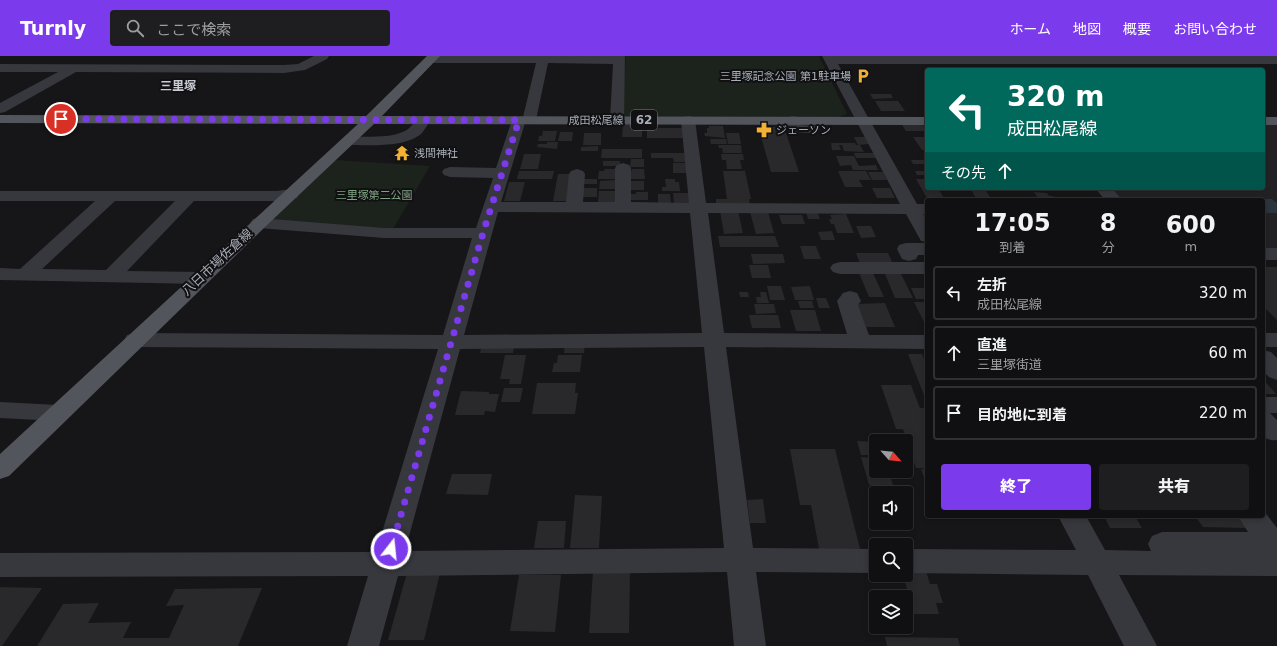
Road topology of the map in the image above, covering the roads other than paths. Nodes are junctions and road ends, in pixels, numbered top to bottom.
1 (9, 56) edge
2 (90, 56) edge
3 (172, 56) edge
4 (323, 56) edge
5 (1272, 56) edge
6 (433, 58) edge
7 (619, 58) edge
8 (829, 58) edge
9 (983, 58) edge
10 (1129, 58) edge
11 (1277, 59) edge
12 (543, 60) junction
13 (0, 63) edge
14 (75, 67) junction
15 (0, 68) edge
16 (162, 68) junction
17 (992, 68) edge
18 (1143, 68) edge
19 (0, 109) edge
20 (0, 119) edge
21 (368, 120) junction
22 (424, 120) junction
23 (524, 120) junction
24 (617, 120) junction
25 (688, 120) junction
26 (793, 120) junction
27 (864, 120) junction
28 (925, 121) edge
29 (1265, 121) edge
30 (1277, 121) edge
31 (812, 129) dead end
32 (348, 141) junction
33 (623, 168) dead end
34 (450, 172) dead end
35 (502, 173) junction
36 (577, 174) dead end
37 (1105, 190) edge
38 (291, 194) junction
39 (0, 196) edge
40 (112, 196) junction
41 (189, 196) junction
42 (1112, 198) edge
43 (492, 207) junction
44 (574, 207) junction
45 (623, 207) junction
46 (698, 208) junction
47 (919, 209) edge
48 (259, 223) junction
49 (925, 231) edge
50 (483, 233) junction
51 (925, 249) edge
52 (1265, 254) edge
53 (1277, 254) edge
54 (909, 255) dead end
55 (840, 268) dead end
56 (925, 268) edge
57 (0, 274) edge
58 (25, 274) junction
59 (111, 276) junction
60 (201, 278) junction
61 (850, 297) dead end
62 (135, 340) junction
63 (715, 340) junction
64 (1265, 340) edge
65 (1277, 340) edge
66 (860, 341) junction
67 (451, 342) junction
68 (925, 342) edge
69 (1265, 359) edge
70 (1277, 372) edge
71 (1265, 405) edge
72 (1277, 405) edge
73 (0, 410) edge
74 (58, 413) junction
75 (0, 468) edge
76 (1073, 518) edge
77 (1254, 518) edge
78 (1162, 544) dead end
79 (741, 560) junction
80 (869, 561) edge
81 (913, 561) edge
82 (1097, 563) junction
83 (387, 564) junction
84 (1277, 564) edge
85 (0, 565) edge
86 (363, 646) edge
87 (750, 646) edge
88 (1141, 646) edge

1 - 13 street
2 - 14 street
3 - 16 street
4 - 16 street
5 - 11 street
6 - 12 street
6 - 21 main road, 八日市場佐倉線
7 - 12 street
7 - 24 street
8 - 9 street
8 - 27 street
9 - 10 street
9 - 17 street
10 - 11 street
10 - 18 street
12 - 23 street
14 - 15 street
14 - 16 street
14 - 19 street
20 - 21 main road, 62
21 - 22 main road, 62
21 - 32 main road, 八日市場佐倉線
22 - 23 main road, 成田松尾線 / 62
22 - 32 street
23 - 24 main road, 成田松尾線 / 62
23 - 35 street
24 - 25 main road, 成田松尾線 / 62
25 - 26 main road, 成田松尾線 / 62
25 - 46 street
26 - 27 main road, 成田松尾線 / 62
26 - 31 street
27 - 28 main road, 62
27 - 47 street
29 - 30 main road
32 - 38 main road, 八日市場佐倉線
33 - 45 street
34 - 35 street
35 - 43 street
36 - 44 street
37 - 42 street
38 - 41 street
38 - 48 main road, 八日市場佐倉線
39 - 40 street
40 - 41 street
40 - 58 street
41 - 59 street
43 - 44 street
43 - 50 street
44 - 45 street
45 - 46 street
46 - 47 street
46 - 63 street
47 - 49 street
48 - 50 street
48 - 60 main road, 八日市場佐倉線
50 - 67 street
51 - 54 street
52 - 53 street
55 - 56 street
57 - 58 street
58 - 59 street
59 - 60 street
60 - 62 main road, 八日市場佐倉線
61 - 66 street
62 - 67 street
62 - 74 main road, 八日市場佐倉線
63 - 66 street
63 - 67 street
63 - 79 street
64 - 65 street
66 - 68 street
67 - 83 street
69 - 70 street
71 - 72 street
73 - 74 street
74 - 75 main road, 八日市場佐倉線
76 - 82 street
77 - 78 street
79 - 80 street
79 - 83 street
79 - 87 street
81 - 82 street
82 - 84 street
82 - 88 street
83 - 85 street
83 - 86 street

